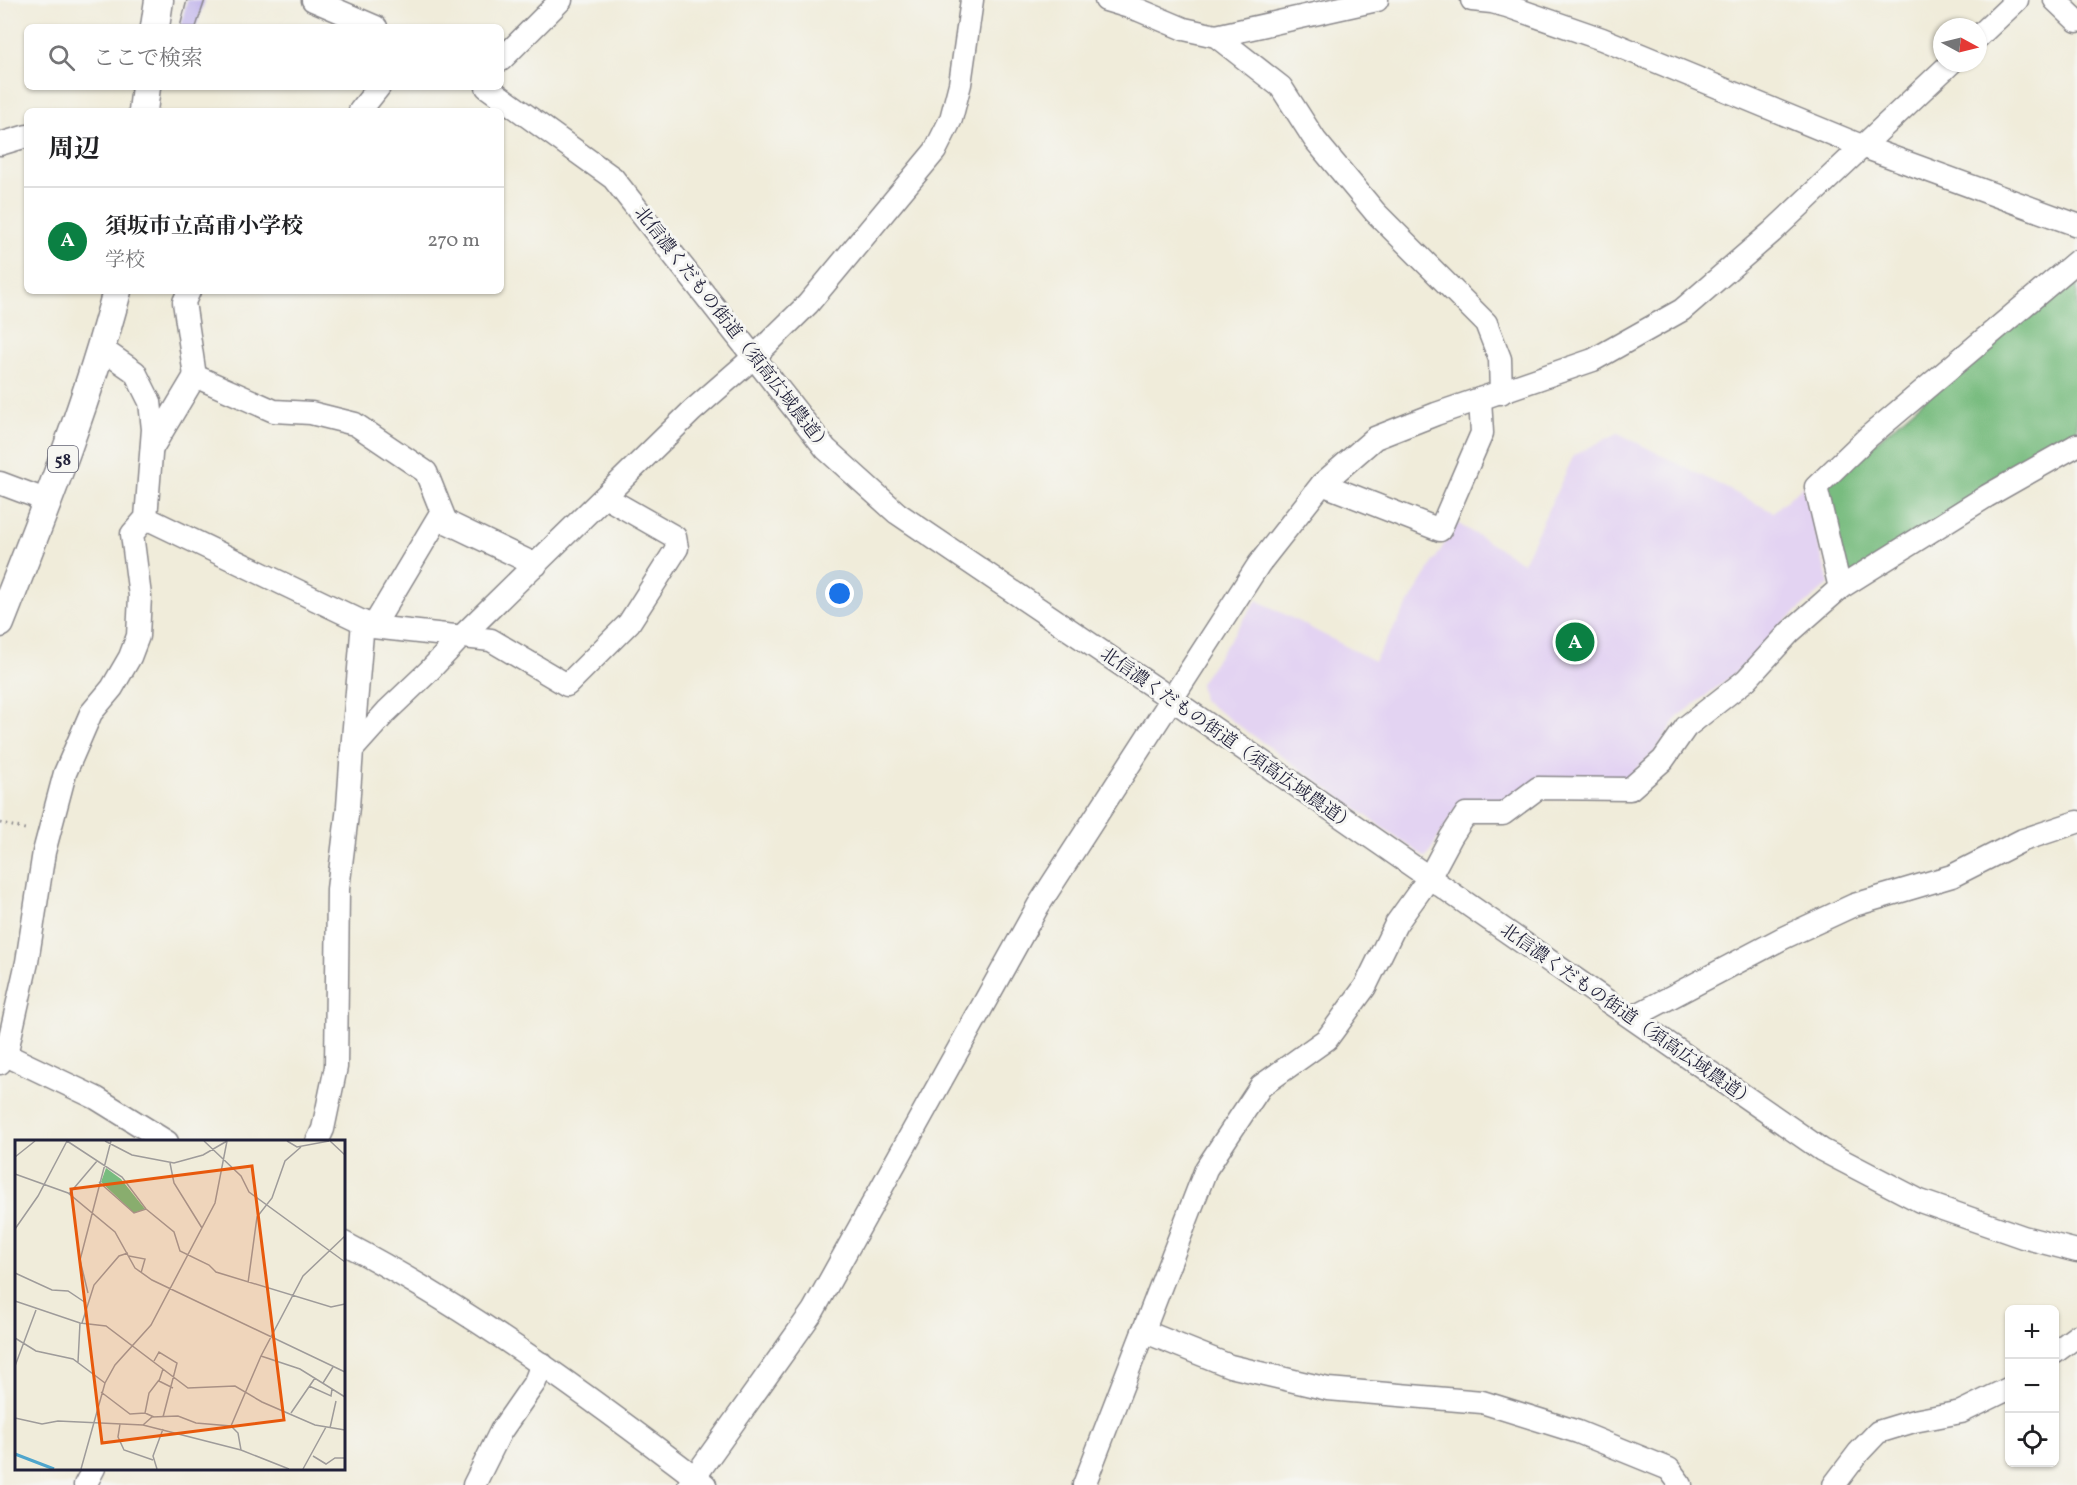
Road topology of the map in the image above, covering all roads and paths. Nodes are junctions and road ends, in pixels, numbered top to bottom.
1 (159, 0) edge
2 (313, 0) edge
3 (561, 0) edge
4 (972, 0) edge
5 (1106, 0) edge
6 (1377, 0) edge
7 (1473, 0) edge
8 (2017, 0) edge
9 (2055, 0) edge
10 (1144, 5) edge
11 (2077, 21) edge
12 (155, 24) edge
13 (369, 24) edge
14 (1987, 28) edge
15 (1216, 36) junction
16 (504, 57) edge
17 (1942, 72) edge
18 (146, 90) edge
19 (377, 90) edge
20 (490, 90) edge
21 (142, 108) edge
22 (362, 108) edge
23 (24, 137) edge
24 (0, 144) edge
25 (1864, 147) junction
26 (2077, 225) edge
27 (2077, 261) edge
28 (116, 294) edge
29 (188, 294) edge
30 (102, 349) junction
31 (754, 357) junction
32 (195, 376) junction
33 (1491, 396) junction
34 (2077, 445) edge
35 (152, 449) junction
36 (0, 483) edge
37 (1322, 484) junction
38 (605, 497) junction
39 (48, 501) junction
40 (146, 518) junction
41 (446, 522) junction
42 (536, 565) junction
43 (1840, 588) junction
44 (0, 623) edge
45 (368, 624) junction
46 (462, 636) junction
47 (1173, 700) junction
48 (352, 750) junction
49 (2077, 822) edge
50 (0, 823) edge
51 (48, 835) junction
52 (1429, 878) junction
53 (1633, 1017) junction
54 (3, 1059) edge
55 (164, 1140) edge
56 (318, 1140) edge
57 (345, 1244) edge
58 (2077, 1251) edge
59 (1143, 1331) junction
60 (2077, 1336) edge
61 (2059, 1350) edge
62 (542, 1364) junction
63 (2005, 1390) edge
64 (93, 1470) edge
65 (696, 1482) edge
66 (85, 1485) edge
67 (474, 1485) edge
68 (1084, 1485) edge
69 (1681, 1485) edge
70 (1834, 1485) edge

1 - 12 main road
2 - 13 street
3 - 16 street
4 - 31 street
5 - 10 street
6 - 15 street
7 - 25 street
8 - 14 street
9 - 11 street
10 - 15 street
15 - 33 street
17 - 25 street
18 - 21 main road
19 - 22 street
20 - 31 street, 北信濃くだもの街道（須高広域農道）
23 - 24 street
25 - 26 street
25 - 33 street
27 - 43 street
28 - 30 main road, 58
29 - 32 street
30 - 35 street
30 - 39 main road, 58
31 - 38 street
31 - 47 street, 北信濃くだもの街道（須高広域農道）
32 - 35 street
32 - 41 street
33 - 37 street
33 - 37 street
34 - 43 street
35 - 40 street
36 - 39 street
37 - 47 street
38 - 42 street
38 - 46 street
39 - 44 main road, 58
40 - 45 street
40 - 51 street
41 - 42 street
41 - 45 street
42 - 46 street
43 - 52 street
45 - 46 street
45 - 48 street
46 - 48 street
47 - 52 street, 北信濃くだもの街道（須高広域農道）
47 - 65 street
48 - 56 street
49 - 53 street
50 - 51 path
51 - 54 street
52 - 53 street, 北信濃くだもの街道（須高広域農道）
52 - 59 street
53 - 58 street, 北信濃くだもの街道（須高広域農道）
54 - 55 street
57 - 62 street
59 - 68 street
59 - 69 street
60 - 61 street
62 - 65 street
62 - 67 street
63 - 70 street
64 - 66 street

